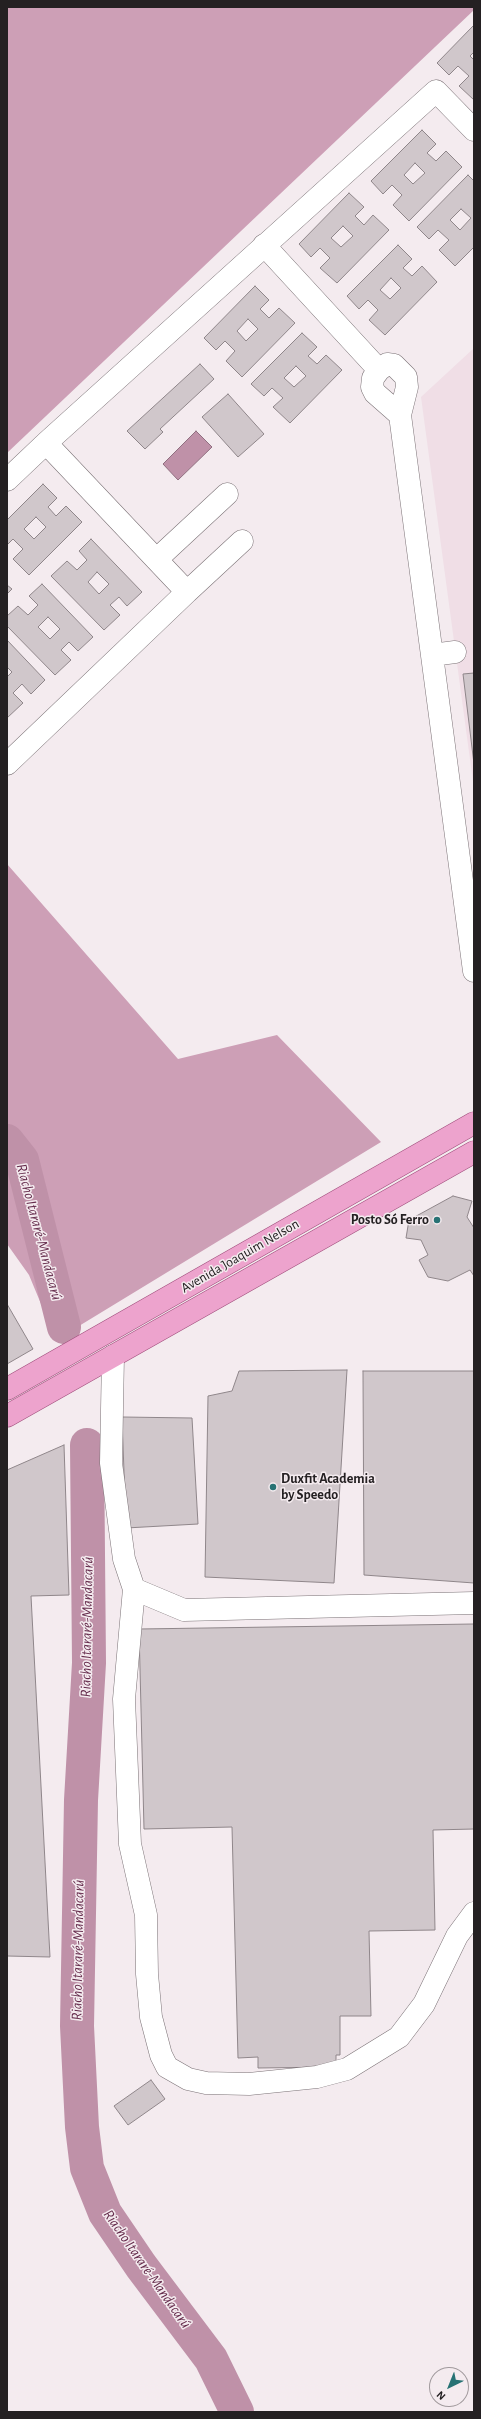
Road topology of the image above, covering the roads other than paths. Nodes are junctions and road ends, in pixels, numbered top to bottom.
1 (474, 130) edge
2 (264, 245) junction
3 (379, 370) junction
4 (400, 415) junction
5 (46, 443) junction
6 (7, 480) edge
7 (227, 494) dead end
8 (242, 541) dead end
9 (157, 559) junction
10 (187, 592) junction
11 (455, 652) dead end
12 (432, 655) junction
13 (7, 764) edge
14 (474, 971) edge
15 (474, 1123) edge
16 (474, 1152) edge
17 (113, 1356) junction
18 (7, 1389) edge
19 (7, 1416) edge
20 (134, 1589) junction
21 (474, 1603) edge
22 (474, 1913) edge

1 - 2 street
2 - 3 street
2 - 5 street
3 - 4 street
3 - 4 street
4 - 12 street
5 - 6 street
5 - 9 street
7 - 9 street
8 - 10 street
9 - 10 street
10 - 13 street
11 - 12 street
12 - 14 street
15 - 18 main road, Avenida Joaquim Nelson
16 - 17 main road, Avenida Joaquim Nelson
17 - 19 main road, Avenida Joaquim Nelson
17 - 20 street
20 - 21 street
20 - 22 street

